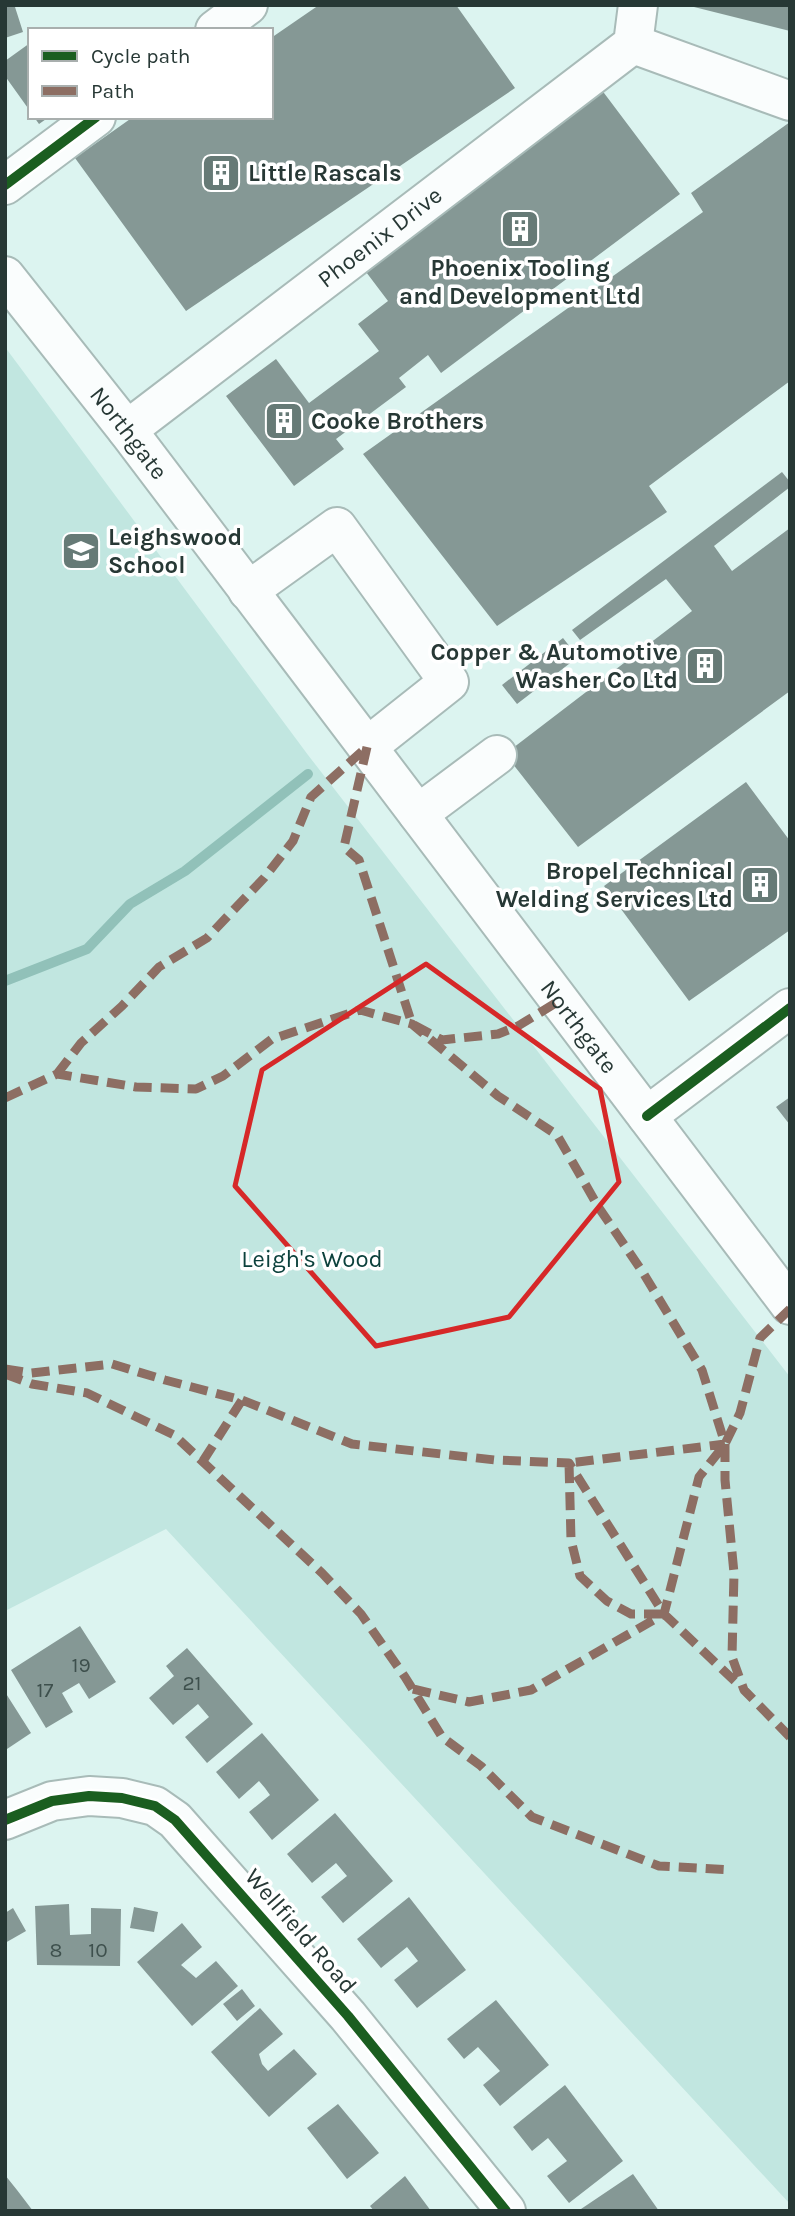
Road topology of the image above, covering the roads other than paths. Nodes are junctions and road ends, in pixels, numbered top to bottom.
1 (248, 5) edge
2 (638, 5) edge
3 (218, 28) edge
4 (633, 44) junction
5 (790, 101) edge
6 (93, 119) edge
7 (5, 185) edge
8 (5, 276) edge
9 (127, 430) junction
10 (248, 591) junction
11 (367, 747) junction
12 (497, 755) dead end
13 (418, 814) junction
14 (790, 1008) edge
15 (647, 1116) junction
16 (790, 1305) edge
17 (5, 1820) edge
18 (506, 2211) edge

1 - 3 main road
2 - 4 main road
4 - 5 main road
4 - 9 main road, Phoenix Drive
6 - 7 main road
8 - 9 main road, Northgate
9 - 10 main road, Northgate
10 - 11 main road, Northgate
10 - 11 main road
11 - 13 main road, Northgate
12 - 13 main road
13 - 15 main road, Northgate
14 - 15 main road
15 - 16 main road, Northgate
17 - 18 main road, Wellfield Road

